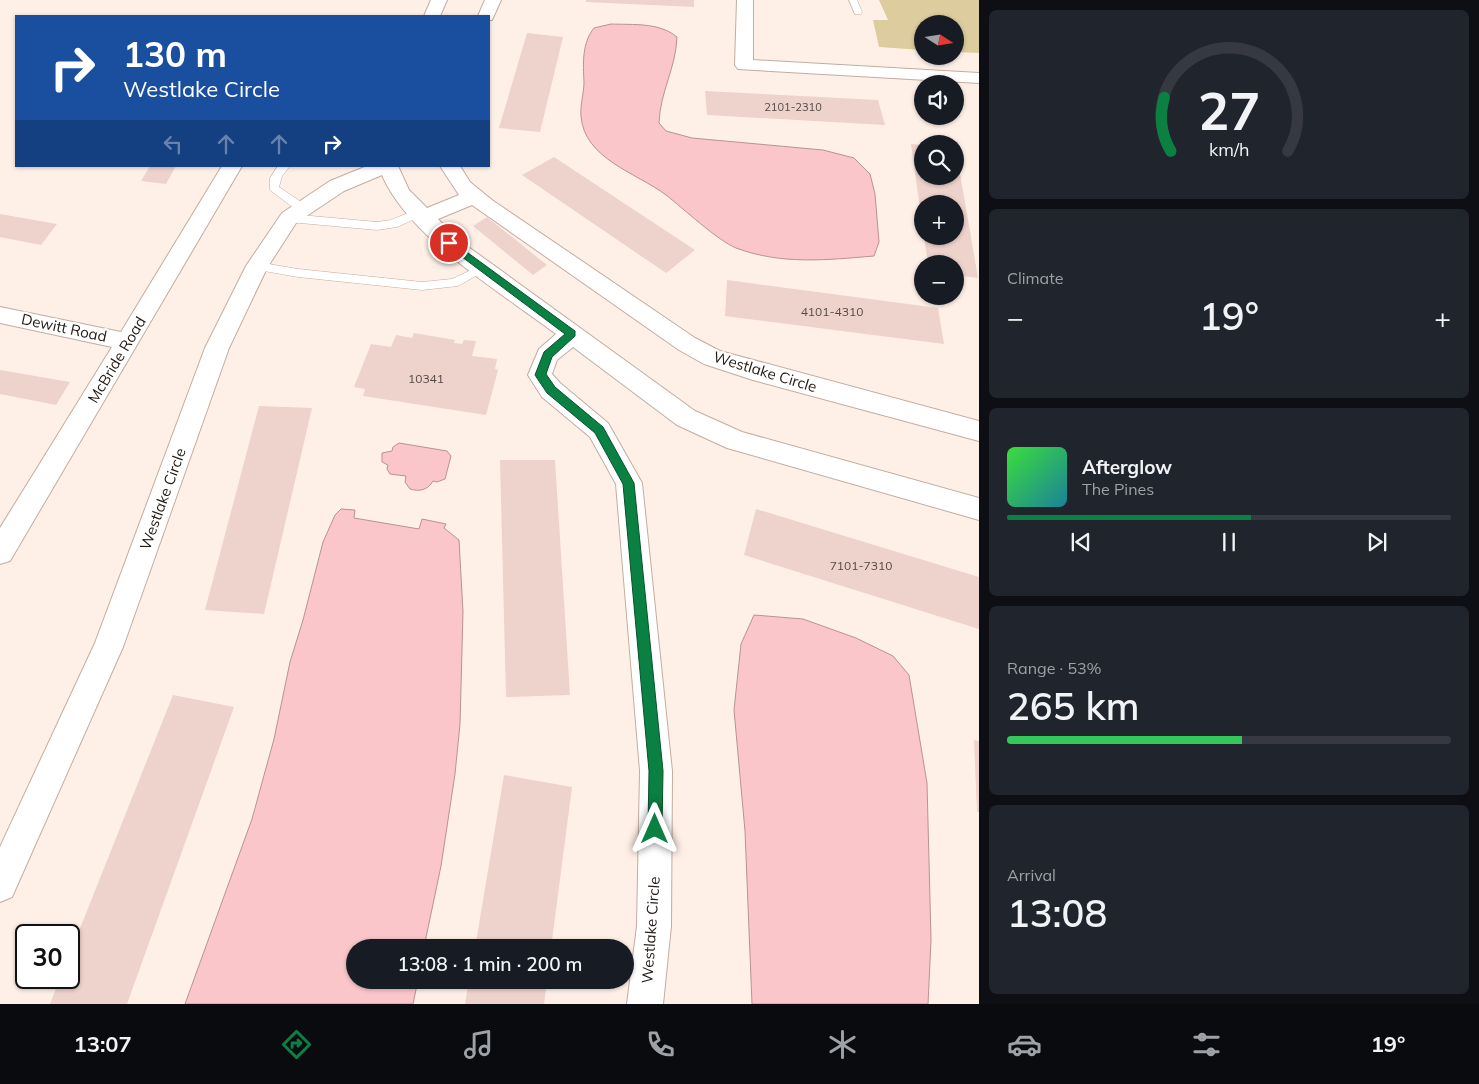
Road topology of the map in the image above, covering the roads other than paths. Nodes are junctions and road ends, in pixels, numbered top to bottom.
1 (439, 0) edge
2 (493, 0) edge
3 (745, 0) edge
4 (853, 0) edge
5 (858, 12) dead end
6 (432, 15) edge
7 (486, 15) edge
8 (979, 78) edge
9 (231, 167) edge
10 (284, 167) edge
11 (384, 167) edge
12 (387, 167) edge
13 (451, 167) edge
14 (475, 196) junction
15 (296, 214) junction
16 (422, 215) junction
17 (258, 266) junction
18 (484, 268) junction
19 (0, 315) edge
20 (572, 334) junction
21 (128, 342) junction
22 (979, 431) edge
23 (979, 509) edge
24 (0, 552) edge
25 (0, 885) edge
26 (645, 1004) edge

1 - 6 street
2 - 7 street
3 - 8 street
4 - 5 lane
9 - 21 street, McBride Road
10 - 15 lane
11 - 15 street, Westlake Circle
12 - 16 street, Westlake Circle
13 - 14 street, Westlake Circle
14 - 16 street
14 - 22 street, Westlake Circle
15 - 16 lane
15 - 17 street, Westlake Circle
16 - 18 street, Westlake Circle
17 - 18 lane
17 - 25 street, Westlake Circle
18 - 20 street, Westlake Circle
19 - 21 street, Dewitt Road
20 - 23 street, Westlake Circle
20 - 26 street, Westlake Circle
21 - 24 street, McBride Road

